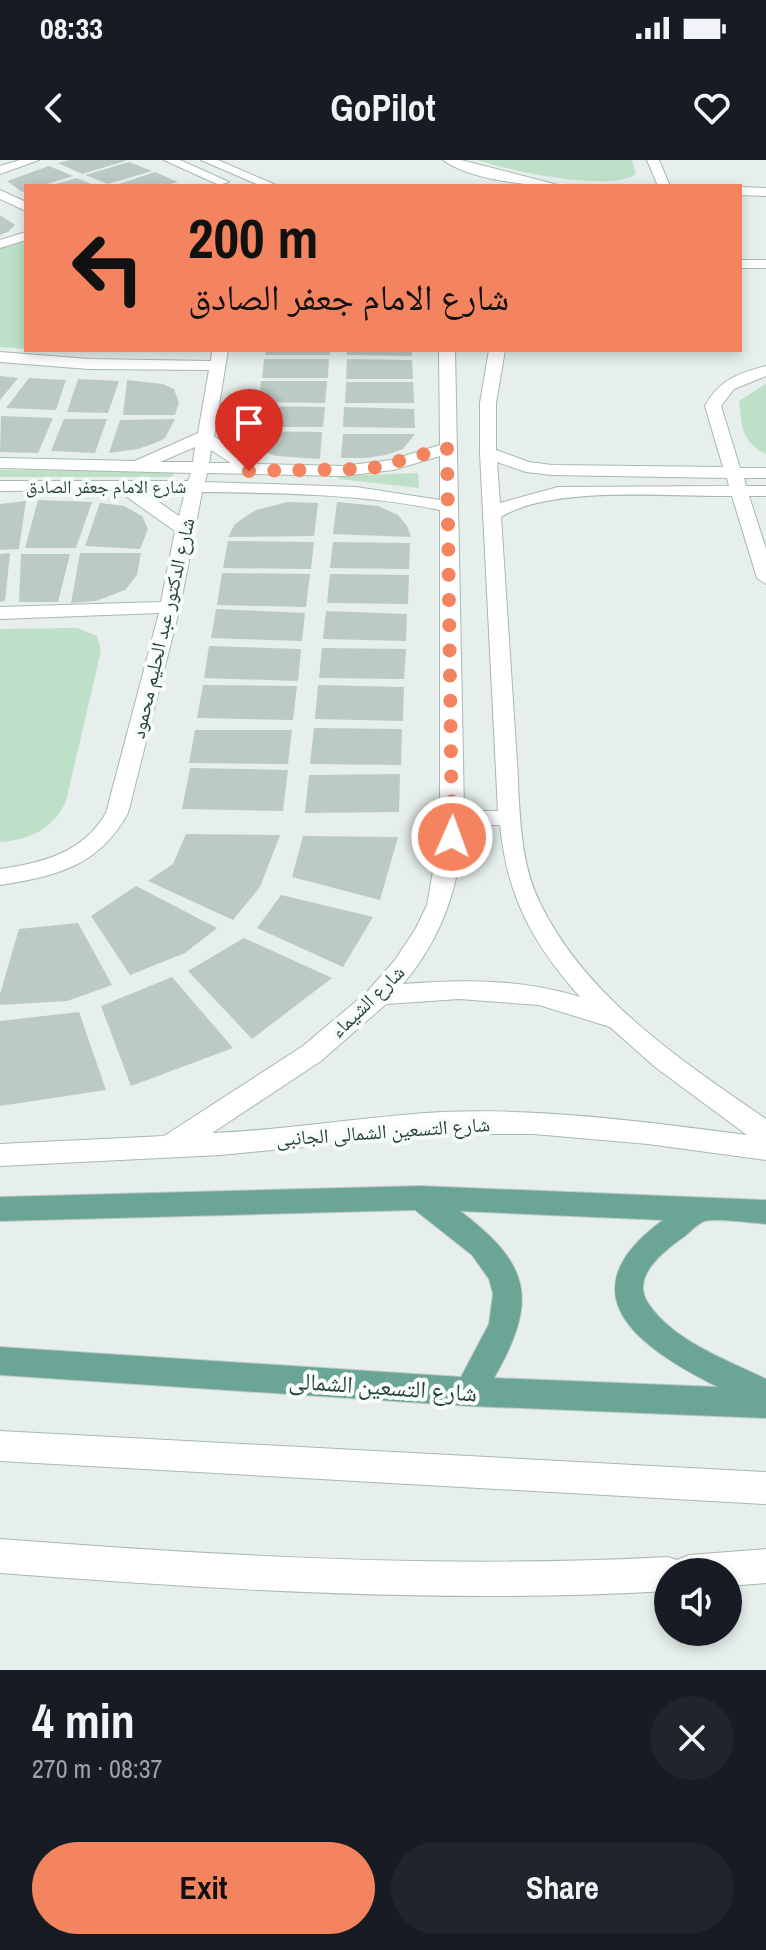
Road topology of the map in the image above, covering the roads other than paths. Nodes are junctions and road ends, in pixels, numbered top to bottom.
1 (33, 160) edge
2 (170, 160) edge
3 (207, 160) edge
4 (449, 160) edge
5 (653, 160) edge
6 (0, 170) edge
7 (229, 184) edge
8 (267, 184) edge
9 (545, 184) edge
10 (663, 184) edge
11 (742, 191) edge
12 (766, 192) edge
13 (0, 194) edge
14 (24, 206) edge
15 (24, 237) edge
16 (0, 244) edge
17 (742, 264) edge
18 (766, 264) edge
19 (742, 278) edge
20 (766, 278) edge
21 (447, 352) edge
22 (497, 352) edge
23 (0, 357) edge
24 (218, 358) edge
25 (766, 371) edge
26 (204, 436) junction
27 (447, 448) junction
28 (488, 453) junction
29 (0, 463) edge
30 (261, 471) junction
31 (731, 473) junction
32 (766, 473) edge
33 (122, 475) junction
34 (198, 478) junction
35 (0, 486) edge
36 (738, 491) junction
37 (766, 491) edge
38 (450, 507) junction
39 (491, 515) junction
40 (184, 529) junction
41 (766, 578) edge
42 (170, 607) junction
43 (0, 613) edge
44 (453, 818) junction
45 (510, 818) junction
46 (0, 877) edge
47 (379, 995) junction
48 (621, 1021) junction
49 (766, 1134) edge
50 (170, 1146) junction
51 (766, 1149) edge
52 (0, 1155) edge
53 (420, 1198) junction
54 (701, 1208) junction
55 (0, 1209) edge
56 (766, 1212) edge
57 (0, 1361) edge
58 (469, 1392) junction
59 (766, 1394) edge
60 (766, 1403) edge
61 (0, 1446) edge
62 (766, 1488) edge
63 (0, 1556) edge
64 (766, 1566) edge
65 (742, 1568) edge
66 (654, 1575) edge

1 - 6 street
2 - 7 street
3 - 8 street
4 - 9 street
5 - 10 street
11 - 12 street
13 - 14 street
15 - 16 street
17 - 18 street
19 - 20 street
21 - 27 street, شارع الشيماء
22 - 28 street
23 - 24 street
24 - 26 street, شارع الدكتور عبد الحليم محمود
25 - 31 street
26 - 30 street
26 - 33 street
26 - 34 street, شارع الدكتور عبد الحليم محمود
27 - 30 street, شارع الامام جعفر الصادق
27 - 38 street, شارع الشيماء
28 - 31 street
28 - 39 street
29 - 33 street, شارع الامام جعفر الصادق
30 - 34 street, شارع الامام جعفر الصادق
31 - 32 street
31 - 36 street
33 - 34 street, شارع الامام جعفر الصادق
33 - 35 street, شارع الامام جعفر الصادق
33 - 40 street
34 - 38 street, شارع الامام جعفر الصادق
34 - 40 street, شارع الدكتور عبد الحليم محمود
36 - 37 street
36 - 39 street
36 - 41 street
38 - 44 street, شارع الشيماء
39 - 45 street
40 - 42 street, شارع الدكتور عبد الحليم محمود
42 - 43 street
42 - 46 street, شارع الدكتور عبد الحليم محمود
44 - 45 street
44 - 47 street, شارع الشيماء
45 - 48 street
47 - 48 street
47 - 50 street, شارع الشيماء
48 - 49 street
50 - 51 street, شارع التسعين الشمالى الجانبى
50 - 52 street, شارع التسعين الشمالى الجانبى
53 - 54 main road
53 - 55 main road
53 - 58 main road
54 - 56 main road
54 - 59 main road
57 - 58 main road, شارع التسعين الشمالى
58 - 60 main road, شارع التسعين الشمالى
61 - 62 street
63 - 66 street
64 - 65 street

